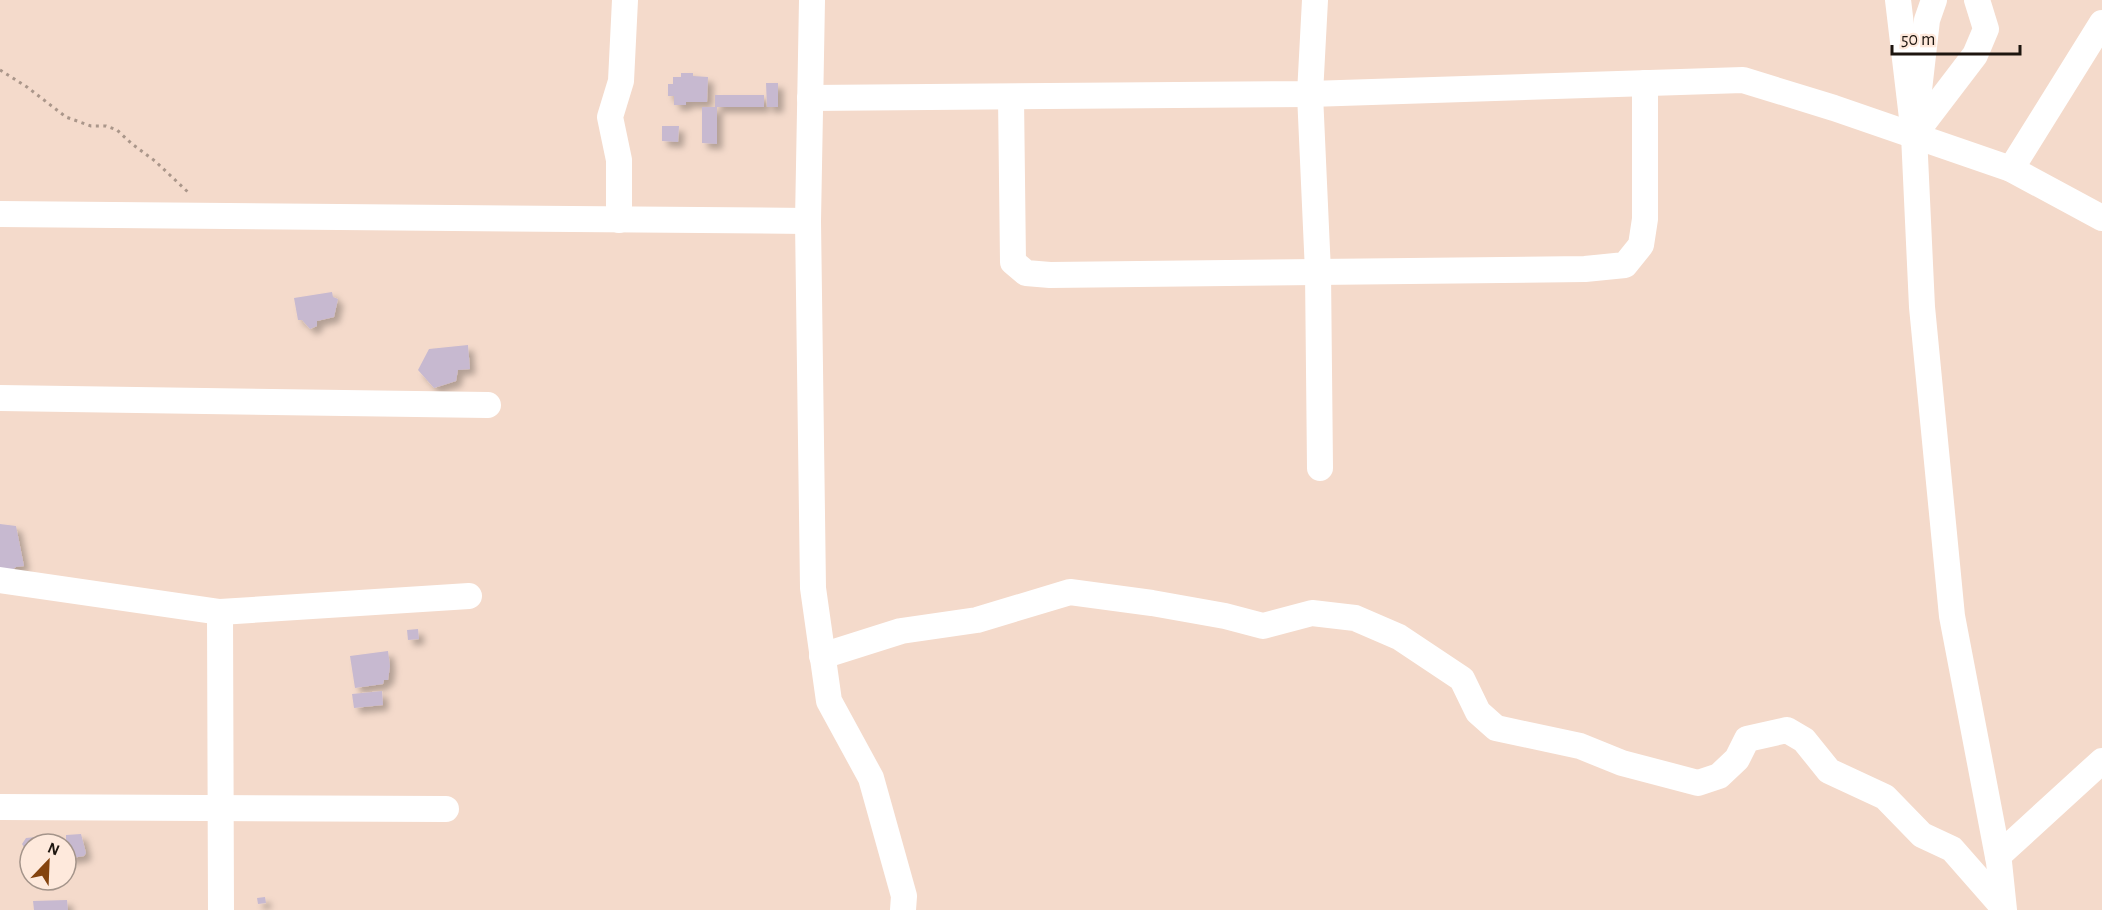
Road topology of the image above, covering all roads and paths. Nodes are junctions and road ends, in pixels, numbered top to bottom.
1 (625, 0) edge
2 (812, 0) edge
3 (1315, 0) edge
4 (1898, 0) edge
5 (1934, 0) edge
6 (1977, 0) edge
7 (2102, 23) edge
8 (0, 70) edge
9 (1645, 83) junction
10 (1310, 94) junction
11 (1011, 97) junction
12 (810, 98) junction
13 (1914, 135) junction
14 (2011, 169) junction
15 (0, 214) edge
16 (213, 216) junction
17 (2102, 218) edge
18 (619, 220) junction
19 (808, 221) junction
20 (1318, 272) junction
21 (0, 398) edge
22 (488, 405) dead end
23 (1320, 468) dead end
24 (0, 580) edge
25 (469, 596) dead end
26 (220, 612) junction
27 (822, 656) junction
28 (2102, 761) edge
29 (0, 807) edge
30 (221, 809) junction
31 (446, 809) dead end
32 (1998, 856) junction
33 (2004, 908) edge
34 (221, 910) edge
35 (903, 910) edge

1 - 18 street
2 - 12 street
3 - 10 street
4 - 13 street
5 - 13 street
6 - 13 street
7 - 14 street
8 - 16 path
9 - 10 street
9 - 13 street
9 - 20 street
10 - 11 street
10 - 20 street
11 - 12 street
11 - 20 street
12 - 19 street
13 - 14 street
13 - 32 street
14 - 17 street
15 - 16 street
16 - 18 street
18 - 19 street
19 - 27 street
20 - 23 street
21 - 22 street
24 - 26 street
25 - 26 street
26 - 30 street
27 - 33 street
27 - 35 street
28 - 32 street
29 - 30 street
30 - 31 street
30 - 34 street
32 - 33 street

